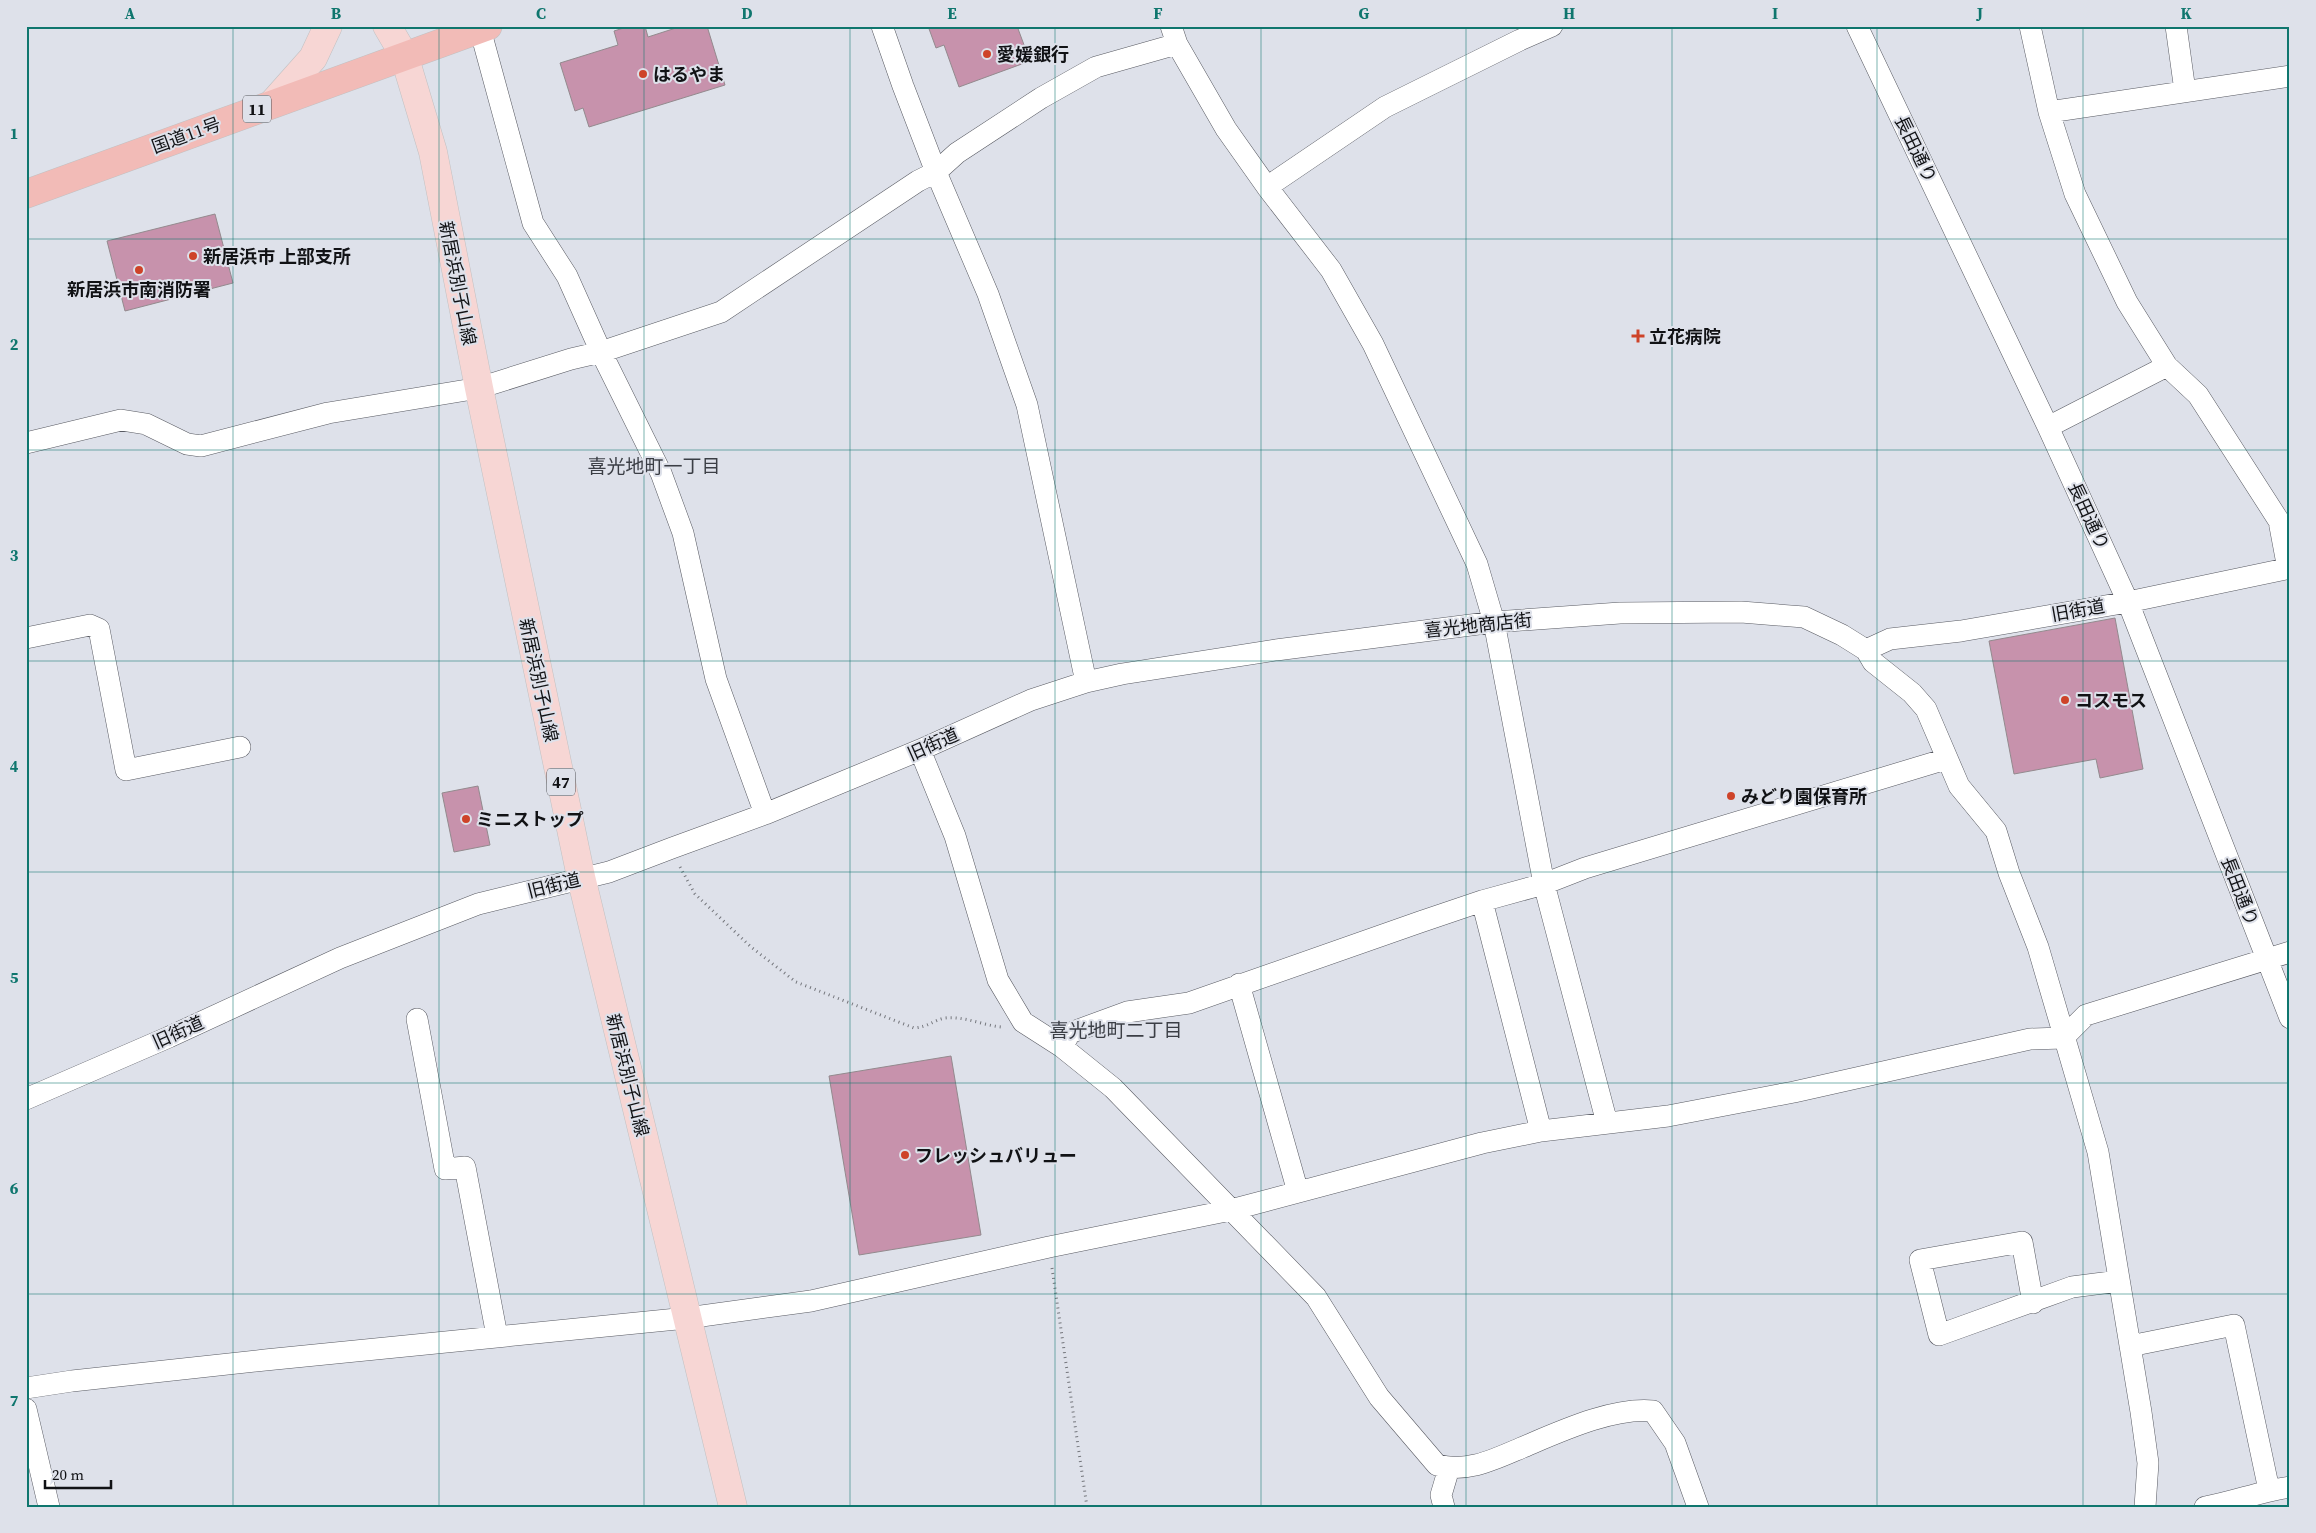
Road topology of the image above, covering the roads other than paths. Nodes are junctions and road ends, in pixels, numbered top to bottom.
1 (328, 26) edge
2 (387, 26) edge
3 (882, 26) edge
4 (1552, 26) edge
5 (1857, 26) edge
6 (2030, 26) edge
7 (2176, 26) edge
8 (484, 28) edge
9 (1174, 35) edge
10 (404, 55) junction
11 (2290, 76) edge
12 (2185, 91) junction
13 (274, 103) junction
14 (2049, 112) junction
15 (936, 172) junction
16 (1267, 187) junction
17 (26, 194) edge
18 (601, 352) junction
19 (2167, 366) junction
20 (479, 388) junction
21 (2048, 427) junction
22 (26, 443) edge
23 (2289, 569) edge
24 (2128, 602) junction
25 (1494, 622) junction
26 (26, 638) edge
27 (1866, 650) junction
28 (1086, 682) junction
29 (240, 747) dead end
30 (920, 750) junction
31 (1946, 759) junction
32 (765, 814) junction
33 (581, 877) junction
34 (1544, 884) junction
35 (1482, 901) junction
36 (2290, 952) edge
37 (2267, 960) junction
38 (1239, 984) junction
39 (417, 1018) dead end
40 (2290, 1018) edge
41 (2063, 1038) junction
42 (1062, 1047) junction
43 (26, 1099) edge
44 (1607, 1123) junction
45 (1541, 1131) junction
46 (1298, 1192) junction
47 (1230, 1210) junction
48 (2119, 1280) junction
49 (2033, 1303) junction
50 (687, 1318) junction
51 (497, 1336) junction
52 (2130, 1346) junction
53 (26, 1388) edge
54 (26, 1409) edge
55 (1449, 1468) junction
56 (2280, 1488) edge
57 (49, 1507) edge
58 (733, 1507) edge
59 (1444, 1507) edge
60 (1698, 1507) edge
61 (2145, 1507) edge
62 (2205, 1507) edge

1 - 13 main road
2 - 10 main road, 新居浜別子山線
3 - 15 street
4 - 16 street
5 - 21 street, 長田通り
6 - 14 street
7 - 12 street
8 - 10 highway, 国道11号 / 11
8 - 18 street
9 - 15 street
9 - 16 street
10 - 13 highway, 国道11号 / 11
10 - 20 main road, 新居浜別子山線 / 47
11 - 12 street
12 - 14 street
13 - 17 highway, 国道11号 / 11
14 - 19 street
15 - 18 street
15 - 28 street
16 - 25 street
18 - 20 street
18 - 32 street
19 - 21 street
19 - 23 street
20 - 22 street
20 - 33 main road, 新居浜別子山線 / 47
21 - 24 street, 長田通り
23 - 24 street, 旧街道
24 - 27 street, 旧街道
24 - 37 street, 長田通り
25 - 27 street, 喜光地商店街
25 - 28 street, 喜光地商店街
25 - 34 street
26 - 29 street
27 - 31 street, 喜光地商店街
28 - 30 street, 旧街道
30 - 32 street, 旧街道
30 - 42 street
31 - 34 street
31 - 41 street, 喜光地商店街
32 - 33 street, 旧街道
33 - 43 street, 旧街道
33 - 50 main road, 新居浜別子山線 / 47
34 - 35 street
34 - 44 street
35 - 38 street
35 - 45 street
36 - 37 street
37 - 40 street, 長田通り
37 - 41 street
38 - 42 street
38 - 46 street
39 - 51 street
41 - 44 street
41 - 48 street, 喜光地商店街
42 - 47 street
44 - 45 street
45 - 46 street
46 - 47 street
47 - 50 street
47 - 55 street
48 - 49 street
48 - 52 street, 喜光地商店街
49 - 49 street
50 - 51 street
50 - 58 main road, 新居浜別子山線 / 47
51 - 53 street
52 - 56 street
52 - 61 street, 喜光地商店街
54 - 57 street
55 - 59 street
55 - 60 street
56 - 62 street

